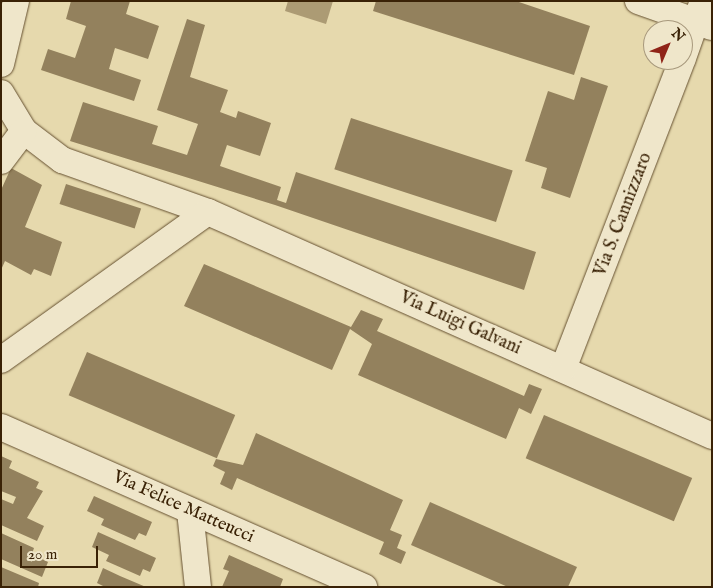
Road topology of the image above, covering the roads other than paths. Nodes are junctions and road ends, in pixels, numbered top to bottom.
1 (16, 1) edge
2 (638, 1) edge
3 (704, 17) edge
4 (693, 39) edge
5 (1, 64) edge
6 (679, 70) edge
7 (1, 93) edge
8 (24, 131) junction
9 (1, 161) edge
10 (208, 212) junction
11 (1, 360) edge
12 (563, 369) junction
13 (1, 428) edge
14 (712, 436) edge
15 (190, 511) junction
16 (198, 587) edge
17 (364, 587) edge

1 - 5 street
2 - 3 street
3 - 4 street, Via S. Cannizzaro
6 - 12 street, Via S. Cannizzaro
7 - 8 street
8 - 9 street
8 - 10 street, Via Luigi Galvani
10 - 11 street
10 - 12 street, Via Luigi Galvani
12 - 14 street, Via Luigi Galvani
13 - 15 street, Via Felice Matteucci
15 - 16 street
15 - 17 street, Via Felice Matteucci

